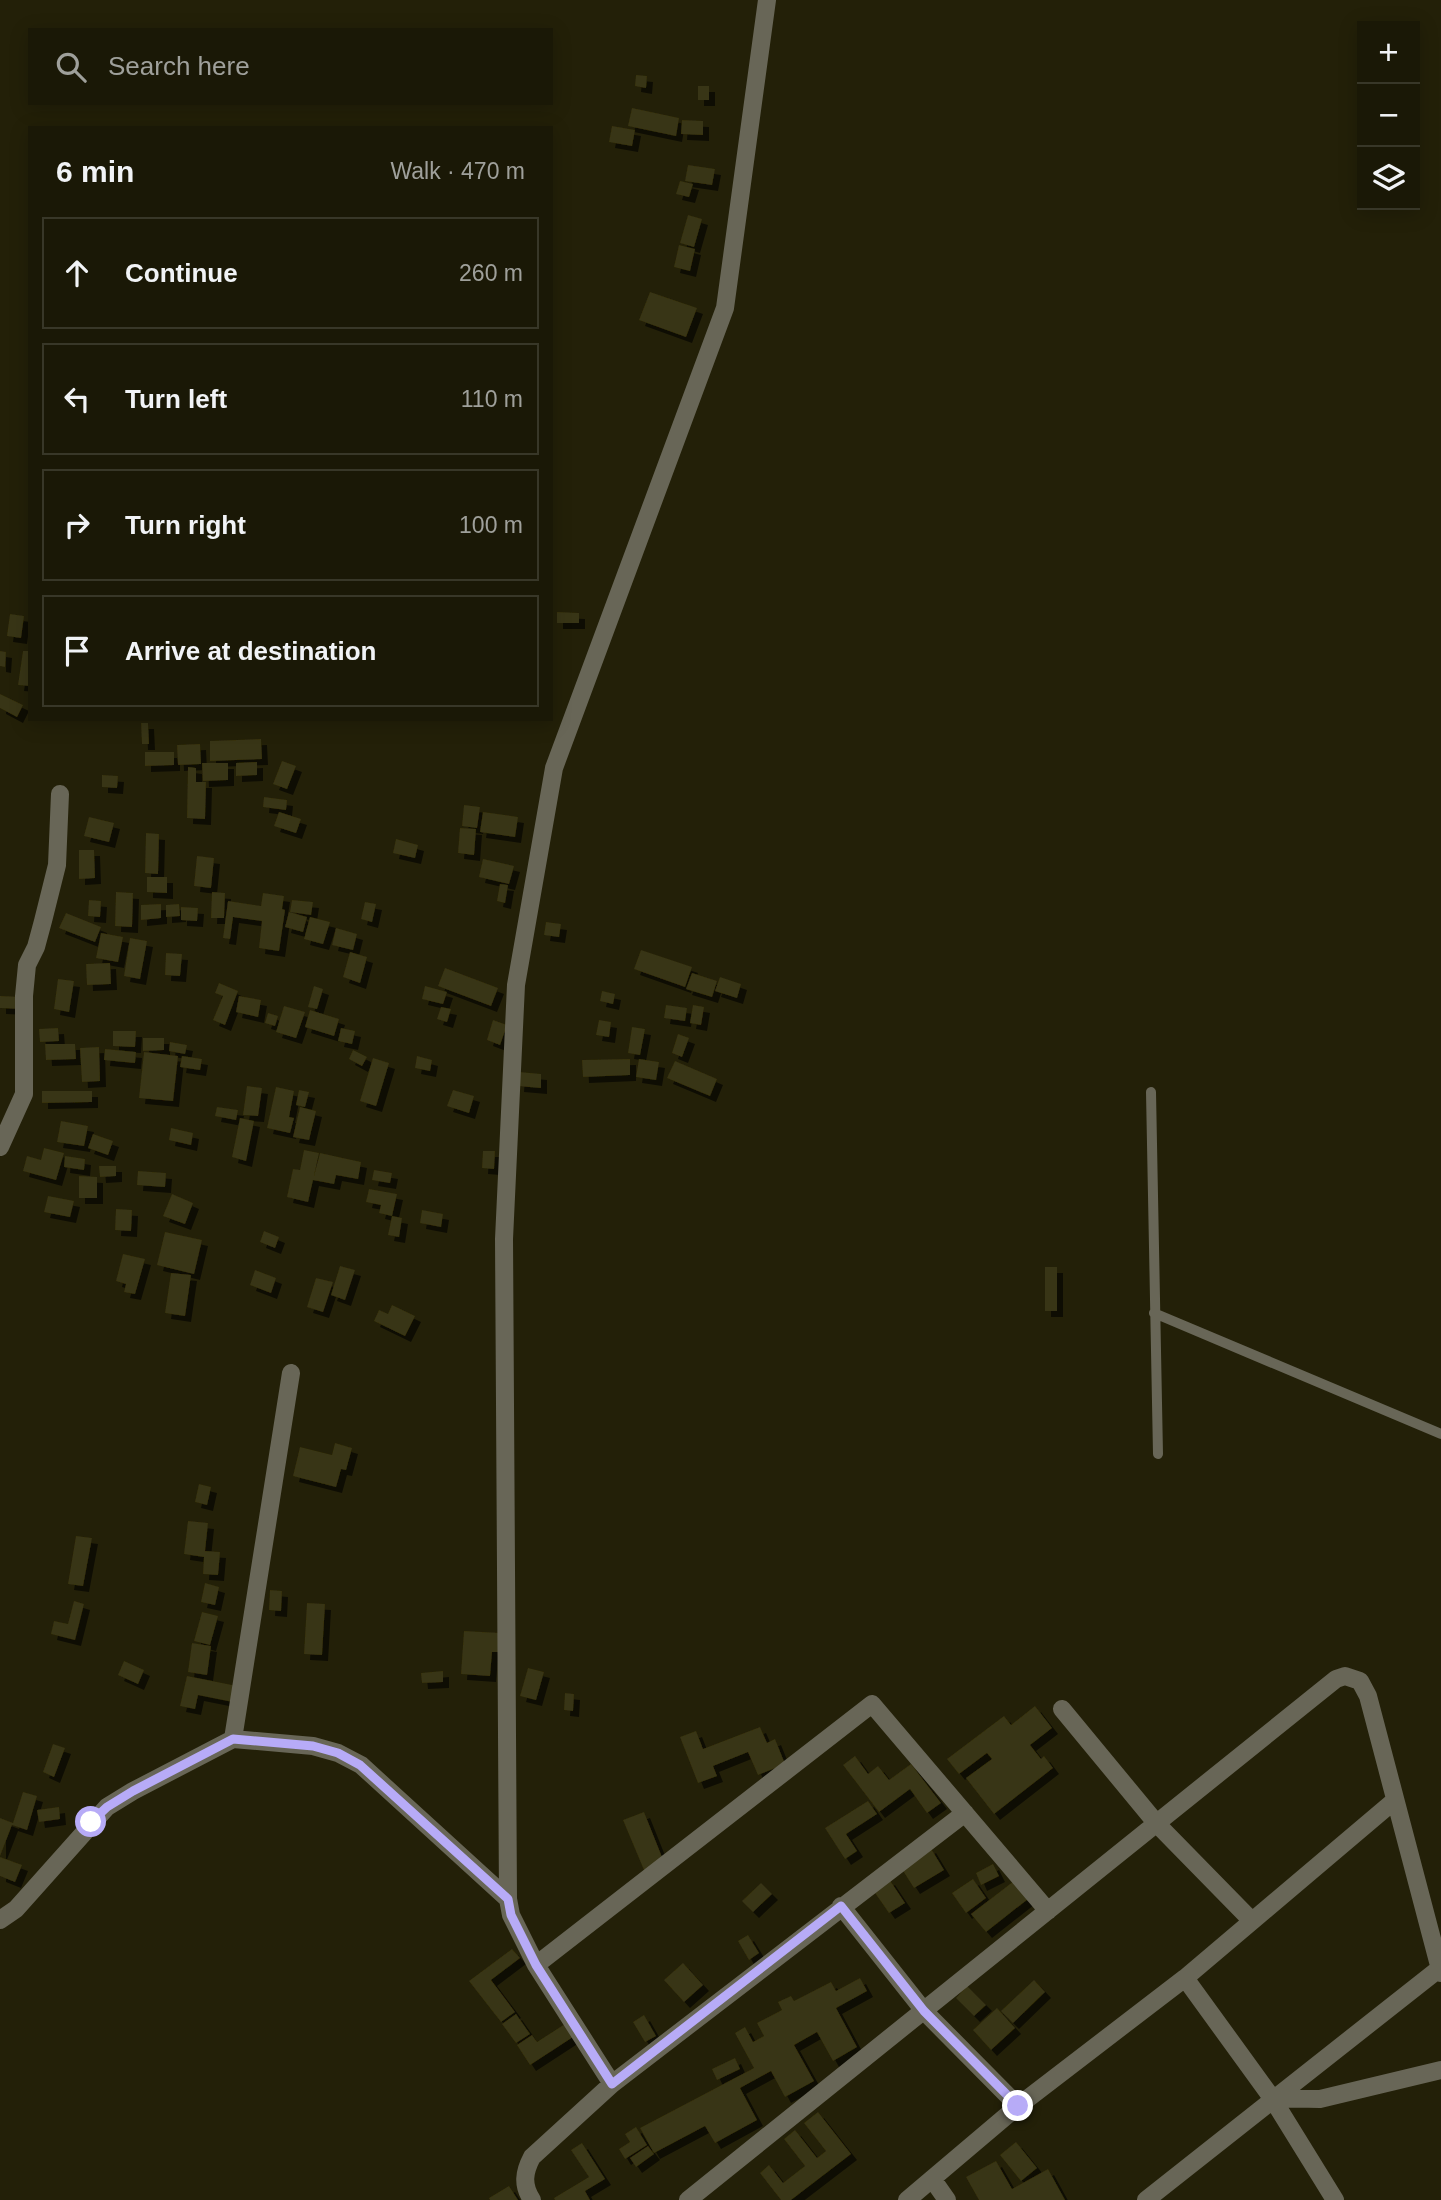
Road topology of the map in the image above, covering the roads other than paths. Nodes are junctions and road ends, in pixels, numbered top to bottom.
1 (766, 0) edge
2 (60, 794) dead end
3 (1151, 1092) dead end
4 (0, 1147) edge
5 (1154, 1313) junction
6 (291, 1373) dead end
7 (1441, 1434) edge
8 (1158, 1454) dead end
9 (1062, 1709) dead end
10 (233, 1739) junction
11 (1394, 1801) junction
12 (965, 1813) junction
13 (1157, 1824) junction
14 (508, 1899) junction
15 (841, 1906) junction
16 (1048, 1911) junction
17 (0, 1920) edge
18 (1252, 1921) junction
19 (536, 1965) junction
20 (1440, 1970) edge
21 (1185, 1978) junction
22 (924, 2011) junction
23 (1441, 2070) edge
24 (612, 2084) junction
25 (1272, 2098) junction
26 (1018, 2106) junction
27 (933, 2180) junction
28 (532, 2200) edge
29 (688, 2200) edge
30 (907, 2200) edge
31 (947, 2200) edge
32 (1146, 2200) edge
33 (1335, 2200) edge

1 - 14 street
2 - 4 street
3 - 5 lane
5 - 7 lane
5 - 8 lane
6 - 10 street
9 - 13 street
10 - 14 street
10 - 17 street
11 - 13 street
11 - 18 street
11 - 20 street
12 - 15 street
12 - 16 street
12 - 19 street
13 - 16 street
13 - 18 street
14 - 19 street
15 - 22 street
15 - 24 street
16 - 22 street
18 - 21 street
19 - 24 street
20 - 25 street
21 - 25 street
21 - 26 street
22 - 26 street
22 - 29 street
23 - 25 street
24 - 28 street
25 - 32 street
25 - 33 street
26 - 27 street
27 - 30 street
27 - 31 street

